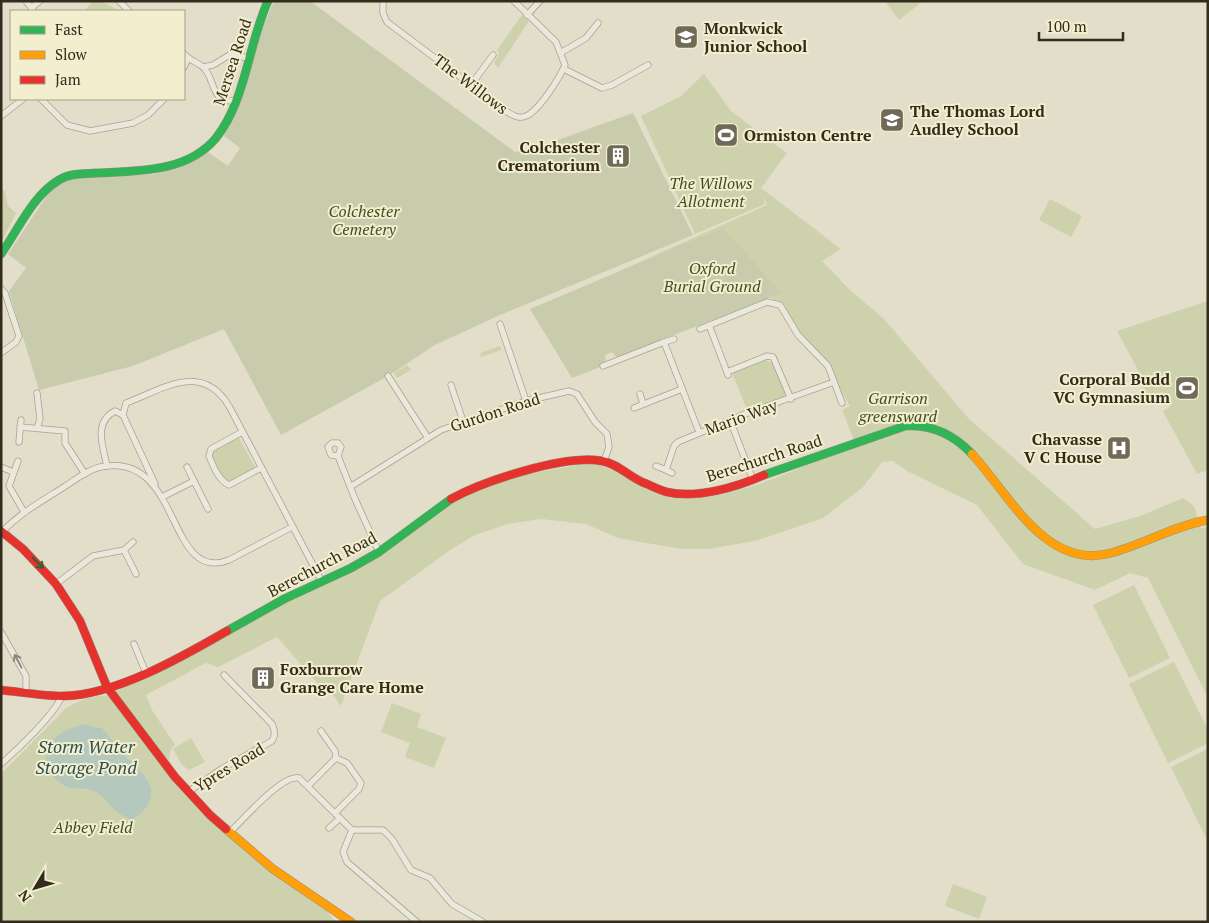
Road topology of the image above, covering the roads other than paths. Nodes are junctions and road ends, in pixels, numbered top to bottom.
1 (26, 1) edge
2 (40, 1) edge
3 (118, 1) edge
4 (268, 1) edge
5 (383, 1) edge
6 (514, 1) edge
7 (540, 1) edge
8 (33, 10) edge
9 (125, 10) edge
10 (527, 14) junction
11 (598, 23) dead end
12 (562, 52) junction
13 (492, 55) dead end
14 (186, 56) edge
15 (247, 58) junction
16 (486, 64) junction
17 (648, 65) dead end
18 (203, 67) junction
19 (493, 68) dead end
20 (564, 69) junction
21 (633, 73) junction
22 (637, 80) dead end
23 (471, 85) junction
24 (22, 100) edge
25 (42, 100) edge
26 (163, 100) edge
27 (235, 101) junction
28 (1, 116) edge
29 (1, 254) edge
30 (1, 289) edge
31 (500, 324) dead end
32 (709, 325) junction
33 (700, 329) dead end
34 (674, 338) dead end
35 (664, 342) junction
36 (1, 353) edge
37 (603, 366) dead end
38 (388, 376) dead end
39 (834, 382) junction
40 (451, 385) dead end
41 (682, 389) junction
42 (37, 393) dead end
43 (640, 394) dead end
44 (791, 399) junction
45 (526, 401) junction
46 (842, 403) dead end
47 (643, 404) junction
48 (634, 408) dead end
49 (123, 415) junction
50 (21, 420) dead end
51 (730, 420) junction
52 (463, 422) junction
53 (20, 427) junction
54 (37, 428) junction
55 (242, 432) junction
56 (699, 432) junction
57 (428, 438) junction
58 (19, 442) dead end
59 (338, 456) dead end
60 (18, 461) dead end
61 (604, 461) junction
62 (145, 462) junction
63 (107, 466) junction
64 (656, 466) dead end
65 (1, 467) edge
66 (187, 467) dead end
67 (262, 468) junction
68 (666, 470) junction
69 (136, 471) junction
70 (13, 472) junction
71 (672, 473) dead end
72 (85, 474) junction
73 (753, 480) junction
74 (194, 481) junction
75 (155, 484) junction
76 (350, 487) junction
77 (162, 496) junction
78 (208, 509) dead end
79 (24, 512) junction
80 (1208, 520) edge
81 (292, 526) junction
82 (2, 531) edge
83 (133, 542) dead end
84 (124, 550) junction
85 (379, 552) junction
86 (136, 574) dead end
87 (322, 582) junction
88 (56, 584) junction
89 (1, 632) edge
90 (134, 644) dead end
91 (146, 674) junction
92 (224, 675) dead end
93 (107, 687) junction
94 (1, 690) edge
95 (26, 693) junction
96 (62, 696) junction
97 (321, 732) dead end
98 (336, 758) junction
99 (1, 764) edge
100 (308, 786) junction
101 (188, 792) junction
102 (335, 813) junction
103 (340, 818) junction
104 (329, 828) dead end
105 (352, 830) junction
106 (230, 832) junction
107 (351, 922) edge
108 (417, 922) edge
109 (483, 922) edge

1 - 8 street
2 - 8 street
3 - 9 street
4 - 15 street, Mersea Road
5 - 23 street, The Willows
6 - 10 street
7 - 10 street
10 - 12 street
11 - 12 street
12 - 20 street
13 - 16 street
14 - 18 street
15 - 18 street
15 - 27 street, Mersea Road
16 - 19 street
16 - 23 street
17 - 21 street
18 - 27 street
20 - 21 street
20 - 23 street, The Willows
21 - 22 street
24 - 28 street
25 - 26 street
27 - 29 street, Mersea Road
30 - 36 street
31 - 45 street
32 - 33 street
32 - 39 street
32 - 44 street
34 - 35 street
35 - 37 street
35 - 41 street
38 - 57 street
39 - 44 street, Mario Way
39 - 46 street
40 - 52 street
41 - 47 street
41 - 56 street
42 - 54 street
43 - 47 street
44 - 51 street, Mario Way
45 - 52 street, Gurdon Road
45 - 61 street, Gurdon Road
47 - 48 street
49 - 55 street
49 - 62 street
49 - 63 street
50 - 53 street
51 - 56 street, Mario Way
51 - 73 street
52 - 57 street, Gurdon Road
53 - 54 street
53 - 58 street
54 - 72 street
55 - 67 street
55 - 67 street
56 - 68 street, Mario Way
57 - 76 street, Gurdon Road
59 - 76 street
60 - 70 street
61 - 73 street, Berechurch Road
61 - 85 street, Berechurch Road
62 - 69 street
62 - 75 street
63 - 69 street
63 - 72 street
64 - 68 street
65 - 70 street
66 - 74 street
67 - 81 street
68 - 71 street
69 - 75 street
70 - 79 street
72 - 79 street
73 - 80 street, Berechurch Road
74 - 77 street
74 - 78 street
75 - 77 street
76 - 85 street
77 - 81 street
79 - 82 street
81 - 87 street
82 -> 88 street
83 - 84 street
84 - 86 street
84 - 88 street
85 - 87 street, Berechurch Road
87 - 91 street, Berechurch Road
88 - 93 street
95 -> 89 street
90 - 91 street
91 - 93 street, Berechurch Road
92 - 101 street, Ypres Road
93 - 96 street, Berechurch Road
93 - 101 street
94 - 95 street, Berechurch Road
95 - 96 street, Berechurch Road
96 - 99 street
97 - 98 street
98 - 100 street
98 - 102 street
100 - 102 street
100 - 106 street
101 - 106 street
102 - 103 street
103 - 104 street
103 - 105 street
105 - 108 street
105 - 109 street
106 - 107 street

